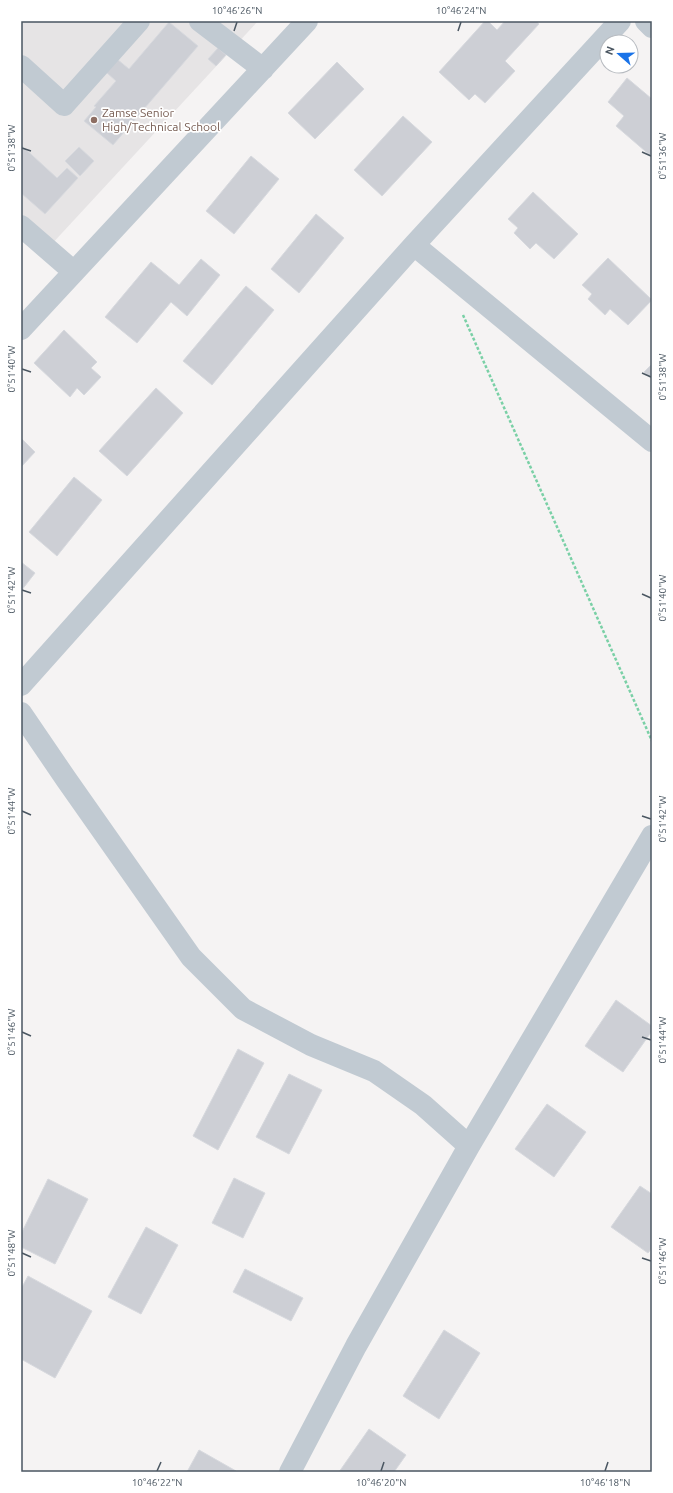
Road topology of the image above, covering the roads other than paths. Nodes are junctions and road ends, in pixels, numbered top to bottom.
1 (139, 21) edge
2 (200, 21) edge
3 (307, 21) edge
4 (620, 21) edge
5 (646, 21) edge
6 (652, 27) edge
7 (21, 66) edge
8 (262, 69) junction
9 (21, 226) edge
10 (414, 245) junction
11 (74, 272) junction
12 (21, 329) edge
13 (652, 441) edge
14 (21, 685) edge
15 (21, 713) edge
16 (652, 836) edge
17 (469, 1146) junction
18 (290, 1472) edge

1 - 7 street
2 - 8 street
3 - 8 street
4 - 10 street
5 - 6 street
8 - 11 street
9 - 11 street
10 - 13 street
10 - 14 street
11 - 12 street
15 - 17 street
16 - 17 street
17 - 18 street

